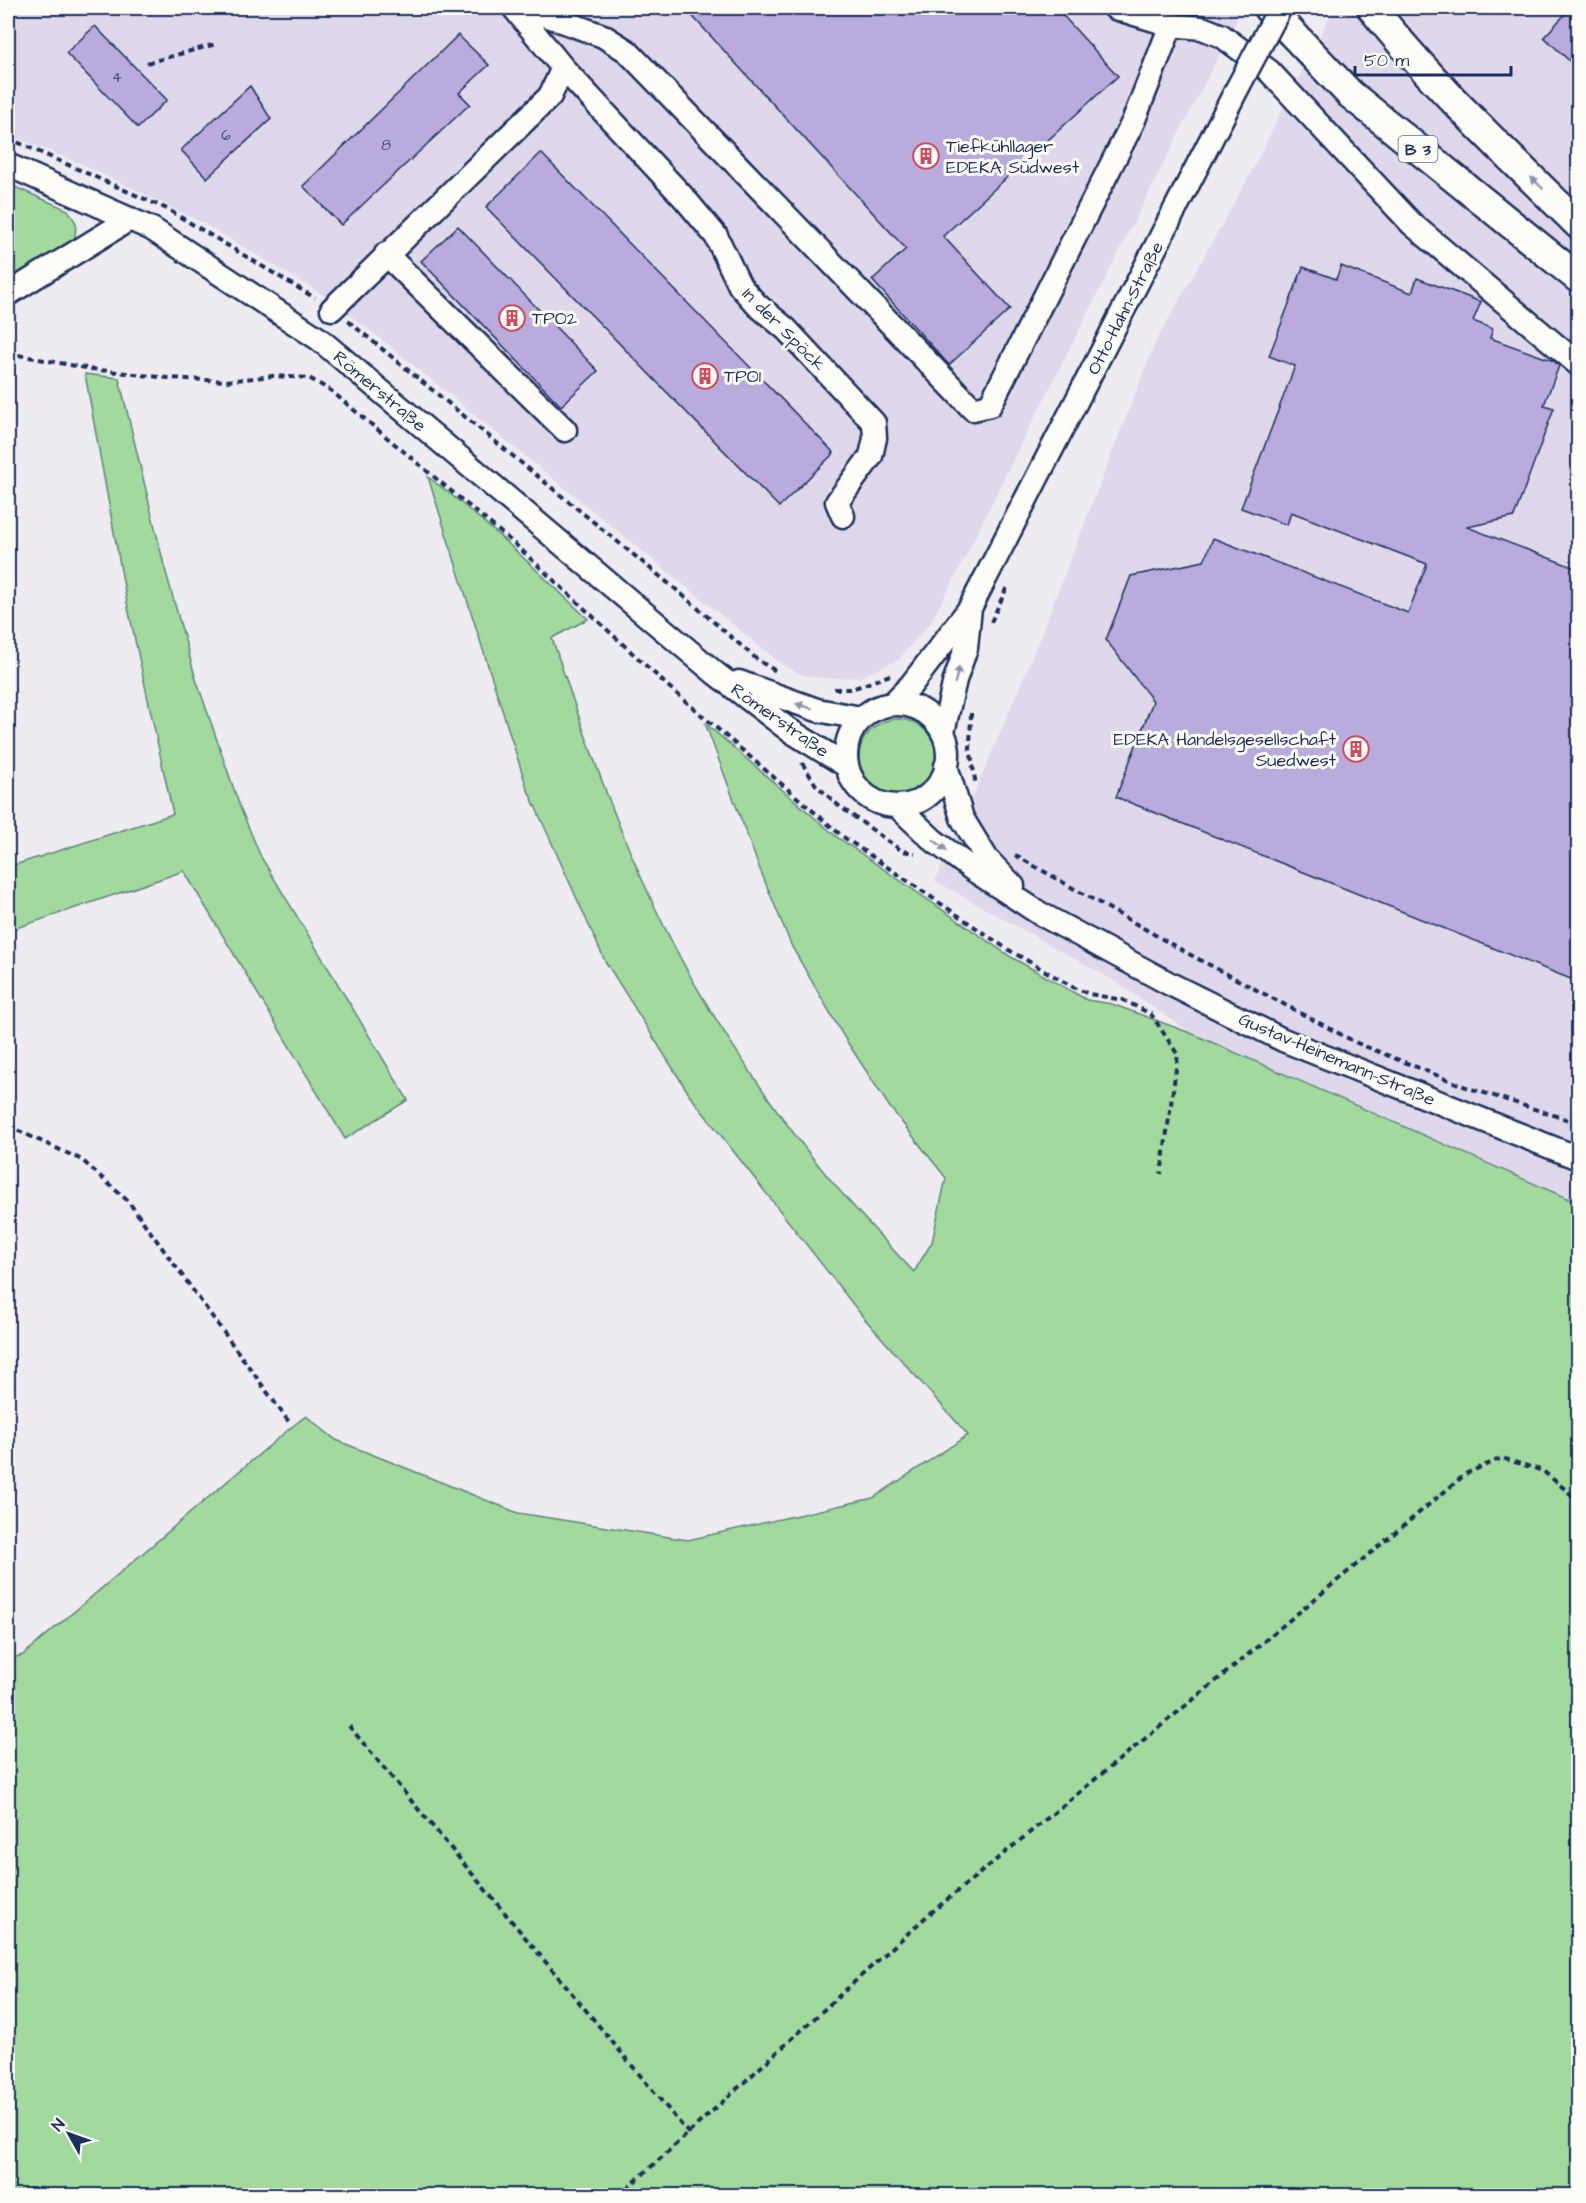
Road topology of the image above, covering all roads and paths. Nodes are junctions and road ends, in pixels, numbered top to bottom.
1 (514, 8) edge
2 (526, 8) edge
3 (1115, 8) edge
4 (1268, 8) edge
5 (1280, 8) edge
6 (1372, 8) edge
7 (1171, 25) junction
8 (216, 44) dead end
9 (147, 63) dead end
10 (563, 68) junction
11 (8, 138) edge
12 (8, 165) edge
13 (130, 219) junction
14 (1578, 224) edge
15 (386, 254) junction
16 (1578, 278) edge
17 (8, 294) edge
18 (332, 309) junction
19 (8, 353) edge
20 (1578, 364) edge
21 (565, 430) dead end
22 (843, 516) dead end
23 (970, 608) junction
24 (920, 664) junction
25 (715, 673) junction
26 (780, 673) dead end
27 (819, 700) junction
28 (892, 704) junction
29 (971, 712) dead end
30 (861, 718) junction
31 (943, 732) junction
32 (807, 741) junction
33 (847, 766) junction
34 (946, 766) junction
35 (897, 806) junction
36 (962, 818) junction
37 (933, 840) junction
38 (1012, 854) dead end
39 (1039, 913) junction
40 (1578, 1123) edge
41 (8, 1126) edge
42 (1578, 1158) edge
43 (1161, 1174) dead end
44 (289, 1422) dead end
45 (1578, 1500) edge
46 (349, 1726) dead end
47 (688, 2134) junction
48 (619, 2196) edge

1 - 10 street, In der Spöck
2 - 7 street
3 - 7 street
4 - 16 main road, B 3
5 - 23 street, Otto-Hahn-Straße, bridge
14 -> 6 main road
7 - 20 street
8 - 9 path
10 - 15 street
10 - 22 street, In der Spöck
11 - 18 path
12 - 13 street, Römerstraße
13 - 17 street
13 - 25 street, Römerstraße
15 - 18 street
15 - 21 street
18 - 26 path
19 - 43 path
23 - 24 street, Otto-Hahn-Straße
31 -> 23 street, Otto-Hahn-Straße
24 - 27 path
24 - 28 street, Otto-Hahn-Straße
27 -> 25 street, Römerstraße
25 - 32 street, Römerstraße
27 - 30 street, Römerstraße
28 - 30 street
28 - 31 street
29 - 36 path
30 - 33 street
31 - 34 street
32 - 33 street, Römerstraße
32 - 37 path
33 - 35 street
34 - 35 street
34 - 36 street, Gustav-Heinemann-Straße
35 - 37 street, Gustav-Heinemann-Straße
36 - 39 street, Gustav-Heinemann-Straße
37 -> 39 street, Gustav-Heinemann-Straße
38 - 40 path
39 - 42 street, Gustav-Heinemann-Straße
41 - 44 path
45 - 47 path
46 - 47 path
47 - 48 path

